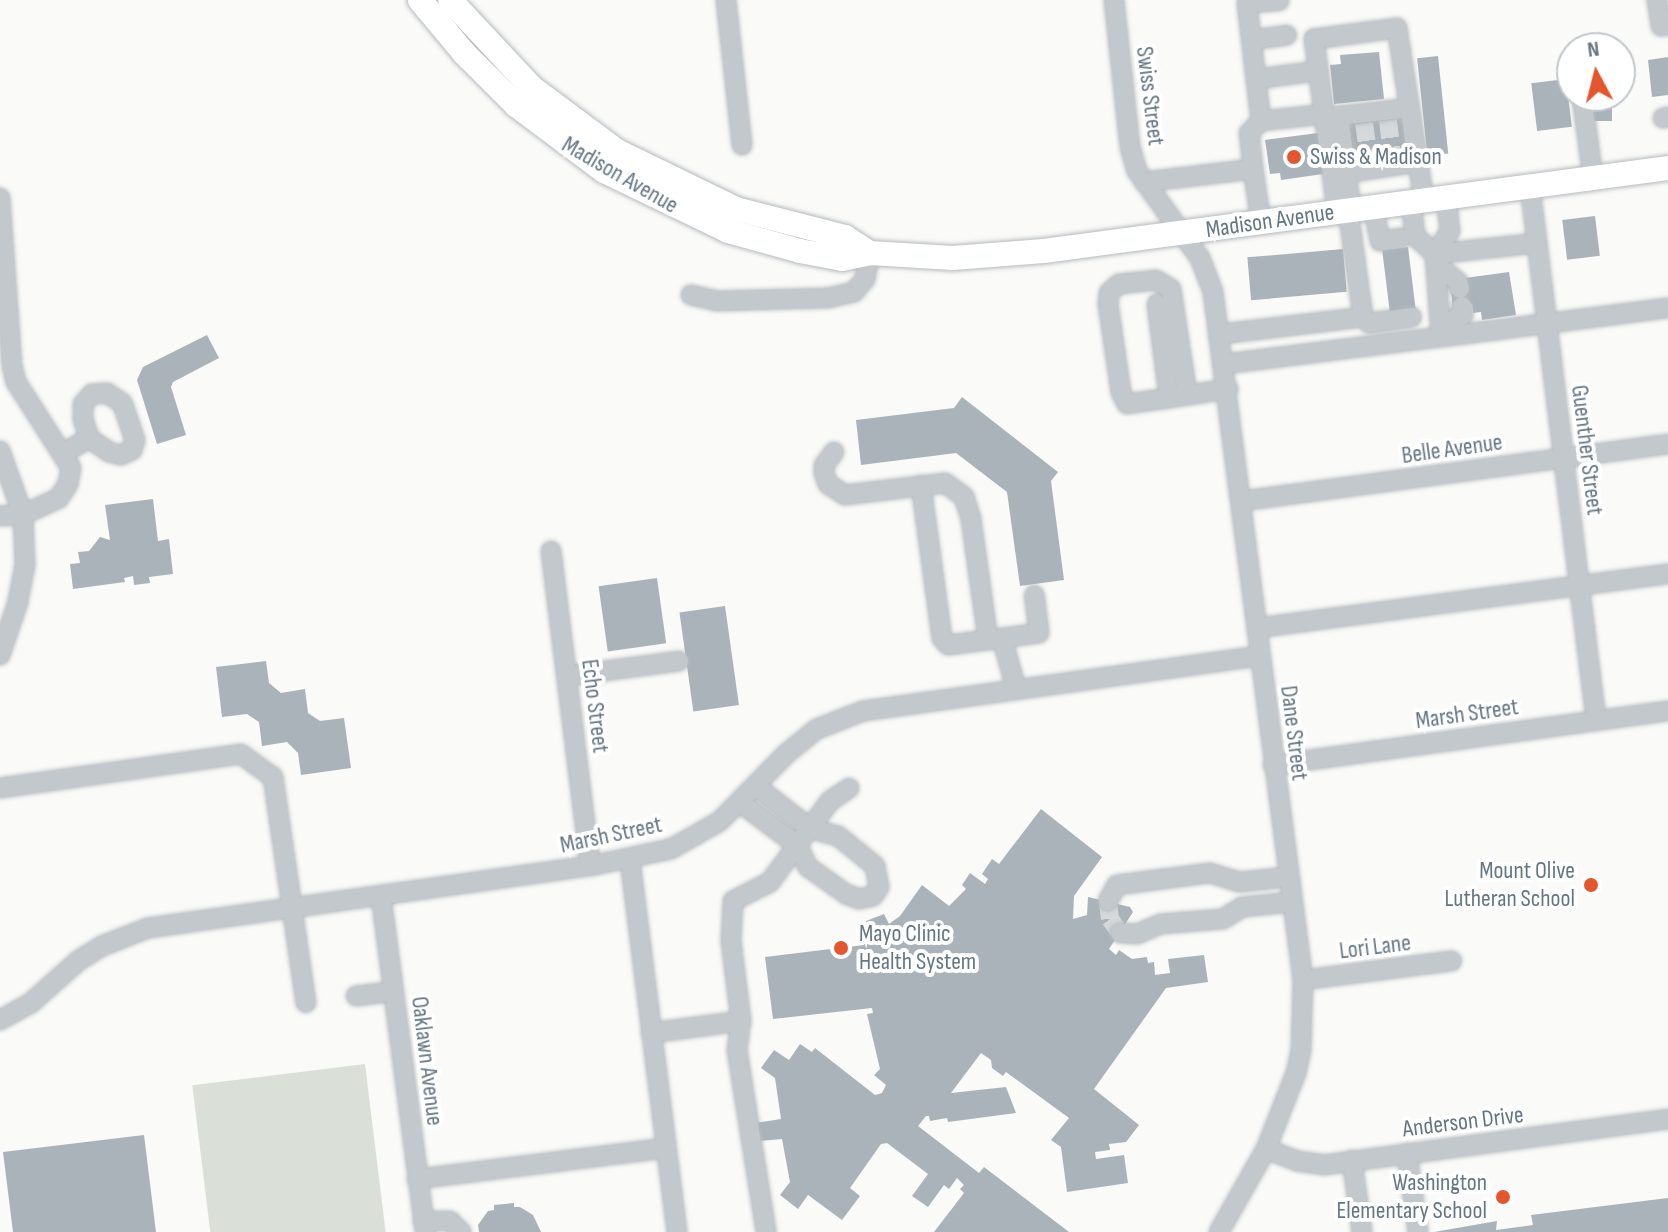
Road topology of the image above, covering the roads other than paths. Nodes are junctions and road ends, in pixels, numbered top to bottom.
1 (420, 0) edge
2 (450, 0) edge
3 (726, 0) edge
4 (1114, 0) edge
5 (1657, 0) edge
6 (1279, 1) edge
7 (1668, 25) edge
8 (1287, 35) dead end
9 (1252, 40) junction
10 (1318, 71) junction
11 (1256, 79) junction
12 (1410, 108) junction
13 (1584, 112) edge
14 (1324, 114) junction
15 (1261, 121) junction
16 (742, 145) dead end
17 (1418, 162) junction
18 (1668, 168) edge
19 (1253, 169) junction
20 (1339, 173) junction
21 (1593, 178) junction
22 (1144, 182) junction
23 (1530, 186) junction
24 (0, 198) edge
25 (1427, 199) junction
26 (1352, 209) junction
27 (1261, 222) junction
28 (1181, 232) junction
29 (1401, 238) dead end
30 (1537, 243) junction
31 (870, 253) junction
32 (1436, 259) junction
33 (691, 295) dead end
34 (1157, 304) dead end
35 (1668, 308) edge
36 (1363, 317) junction
37 (1412, 317) dead end
38 (1547, 323) junction
39 (1441, 331) junction
40 (1221, 334) junction
41 (1224, 364) junction
42 (1228, 389) junction
43 (1178, 396) junction
44 (89, 438) dead end
45 (1668, 444) edge
46 (0, 451) edge
47 (834, 452) dead end
48 (64, 453) junction
49 (1563, 458) junction
50 (921, 485) junction
51 (1242, 501) junction
52 (23, 515) junction
53 (0, 516) edge
54 (551, 551) dead end
55 (1668, 574) edge
56 (1579, 586) junction
57 (1034, 595) dead end
58 (9, 602) edge
59 (1257, 628) junction
60 (995, 639) junction
61 (0, 655) edge
62 (1260, 656) junction
63 (679, 661) dead end
64 (567, 676) junction
65 (1016, 688) junction
66 (1668, 711) edge
67 (1596, 720) junction
68 (1273, 765) junction
69 (757, 787) junction
70 (0, 788) edge
71 (849, 788) dead end
72 (741, 803) junction
73 (809, 828) junction
74 (798, 846) junction
75 (630, 860) junction
76 (590, 866) junction
77 (1288, 877) junction
78 (381, 896) junction
79 (1108, 901) dead end
80 (1292, 902) junction
81 (293, 908) junction
82 (1120, 933) dead end
83 (1452, 961) dead end
84 (1303, 980) junction
85 (394, 991) junction
86 (356, 996) dead end
87 (306, 1003) dead end
88 (0, 1020) edge
89 (741, 1021) junction
90 (651, 1033) junction
91 (1668, 1119) edge
92 (665, 1148) junction
93 (1266, 1149) junction
94 (1407, 1153) junction
95 (1352, 1160) junction
96 (417, 1179) junction
97 (424, 1226) edge
98 (461, 1232) edge
99 (677, 1232) edge
100 (766, 1232) edge
101 (1219, 1232) edge
102 (1362, 1232) edge
103 (1418, 1232) edge

1 - 31 main road, Madison Avenue
2 - 31 main road, Madison Avenue
3 - 16 street
4 - 22 street, Swiss Street
5 - 7 street
6 - 9 street
8 - 9 street
9 - 11 street
10 - 11 street
10 - 12 street
10 - 14 street
11 - 15 street
12 - 17 street
12 - 20 street
13 - 21 street
14 - 15 street
14 - 20 street
15 - 19 street
17 - 20 street
17 - 25 street
18 - 21 main road, Madison Avenue
19 - 22 street
19 - 27 street
20 - 26 street
21 - 23 main road, Madison Avenue
22 - 28 street, Swiss Street
23 - 25 main road, Madison Avenue
23 - 30 street, Guenther Street
24 - 48 street
25 - 26 main road, Madison Avenue
25 - 32 street
25 - 32 street
26 - 27 main road, Madison Avenue
26 - 29 street
26 - 36 street
27 - 28 main road, Madison Avenue
28 - 31 main road, Madison Avenue
28 - 40 street, Dane Street
30 - 32 street
30 - 38 street, Guenther Street
31 - 33 street
32 - 39 street
32 - 39 street
34 - 43 street
35 - 38 street
36 - 37 street
36 - 40 street
38 - 39 street
38 - 49 street, Guenther Street
39 - 41 street
40 - 41 street, Dane Street
41 - 42 street, Dane Street
42 - 43 street
42 - 51 street, Dane Street
43 - 43 street
44 - 48 street
45 - 49 street, Belle Avenue
46 - 52 street
47 - 50 street
48 - 52 street
49 - 51 street, Belle Avenue
49 - 56 street, Guenther Street
50 - 60 street
50 - 60 street
51 - 59 street, Dane Street
52 - 53 street
52 - 58 street
54 - 64 street, Echo Street
55 - 56 street
56 - 59 street
56 - 67 street, Guenther Street
57 - 60 street
58 - 61 street
59 - 62 street, Dane Street
60 - 65 street
62 - 65 street, Marsh Street
62 - 68 street, Dane Street
63 - 64 street
64 - 76 street, Echo Street
65 - 69 street, Marsh Street
66 - 67 street, Marsh Street
67 - 68 street, Marsh Street
68 - 77 street, Dane Street
69 - 72 street, Marsh Street
69 - 73 street
70 - 81 street
71 - 73 street
72 - 74 street
72 - 75 street, Marsh Street
73 - 74 street
73 - 74 street
74 - 89 street
75 - 76 street, Marsh Street
75 - 90 street
76 - 78 street, Marsh Street
77 - 79 street
77 - 80 street, Dane Street
78 - 81 street, Marsh Street
78 - 85 street, Oaklawn Avenue
80 - 82 street
80 - 84 street, Dane Street
81 - 87 street
81 - 88 street, Marsh Street
83 - 84 street, Lori Lane
84 - 93 street, Dane Street
85 - 86 street
85 - 96 street, Oaklawn Avenue
89 - 90 street
89 - 100 street
90 - 92 street
91 - 94 street, Anderson Drive
92 - 96 street
92 - 99 street
93 - 95 street, Anderson Drive
93 - 101 street, Dane Street
94 - 95 street, Anderson Drive
94 - 103 street
95 - 102 street
96 - 97 street, Oaklawn Avenue
97 - 98 street

